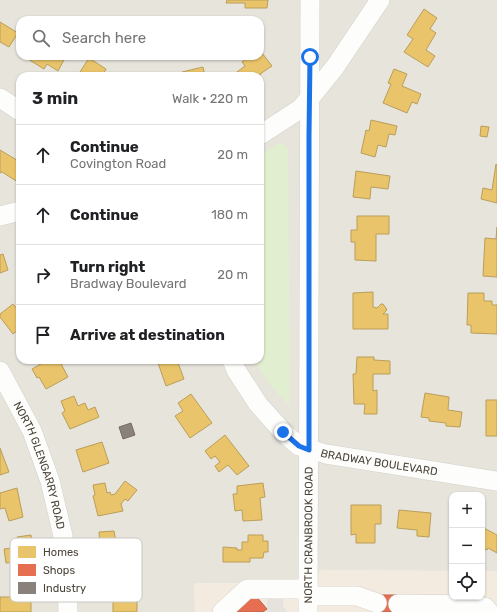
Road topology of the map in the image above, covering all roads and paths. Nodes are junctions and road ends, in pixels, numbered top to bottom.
1 (310, 0) edge
2 (380, 0) edge
3 (0, 98) edge
4 (310, 98) junction
5 (16, 108) edge
6 (264, 132) edge
7 (16, 212) edge
8 (0, 216) edge
9 (234, 364) edge
10 (0, 371) edge
11 (309, 450) junction
12 (497, 481) edge
13 (63, 538) edge
14 (309, 599) edge
15 (68, 602) edge
16 (377, 603) dead end
17 (398, 604) dead end
18 (68, 612) edge
19 (222, 612) edge
20 (489, 612) edge

1 - 4 street, NORTH CRANBROOK ROAD
2 - 4 street
3 - 5 street
4 - 6 street
4 - 11 street, NORTH CRANBROOK ROAD
7 - 8 street
9 - 11 street, BRADWAY BOULEVARD
10 - 13 street, NORTH GLENGARRY ROAD
11 - 12 street, BRADWAY BOULEVARD
11 - 14 street, NORTH CRANBROOK ROAD
14 - 16 street
14 - 19 street
15 - 18 street, NORTH GLENGARRY ROAD
17 - 20 street

